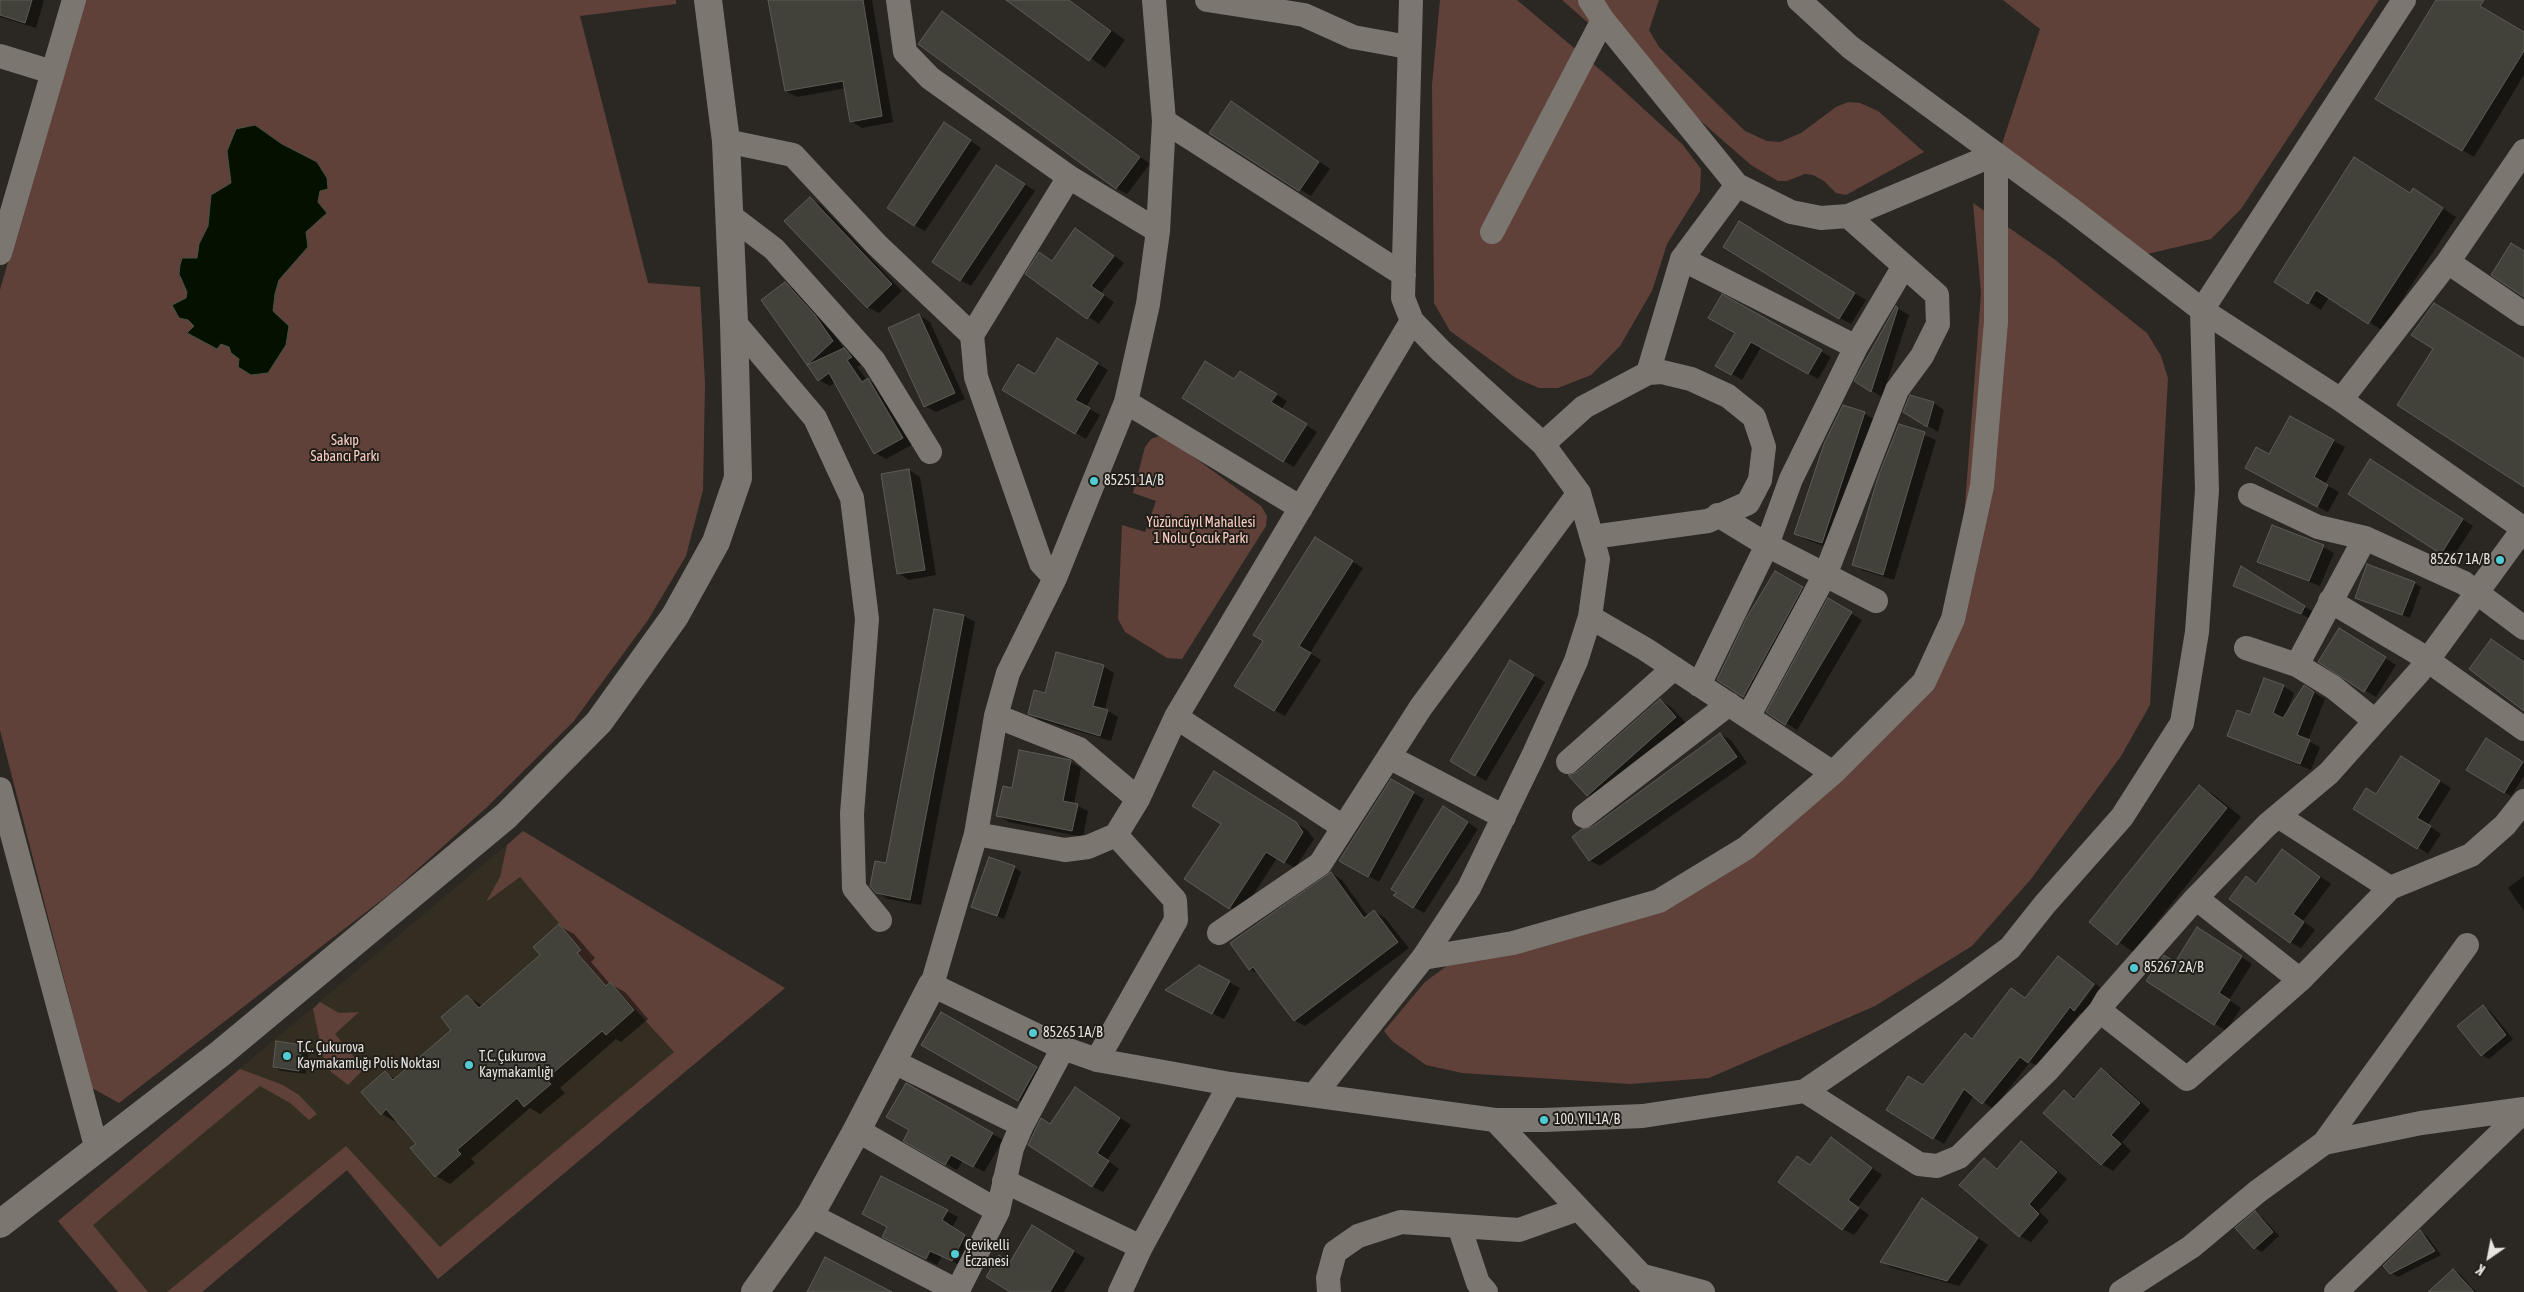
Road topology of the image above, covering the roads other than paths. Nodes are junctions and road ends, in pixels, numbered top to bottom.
1 (74, 0) edge
2 (708, 0) edge
3 (898, 0) edge
4 (1154, 0) edge
5 (1208, 0) edge
6 (1412, 0) edge
7 (1590, 0) edge
8 (1799, 0) edge
9 (2404, 0) edge
10 (1603, 20) junction
11 (1408, 47) junction
12 (0, 56) edge
13 (52, 72) junction
14 (1164, 121) junction
15 (726, 142) junction
16 (2524, 151) edge
17 (1996, 154) junction
18 (1070, 176) junction
19 (1737, 185) junction
20 (728, 214) junction
21 (1848, 216) junction
22 (1158, 231) junction
23 (1492, 232) dead end
24 (0, 253) edge
25 (1682, 259) junction
26 (2448, 262) junction
27 (1904, 266) junction
28 (1404, 275) junction
29 (2202, 310) junction
30 (2524, 314) edge
31 (1412, 321) junction
32 (734, 322) junction
33 (972, 335) junction
34 (1856, 347) junction
35 (1648, 373) junction
36 (2341, 400) junction
37 (1126, 402) junction
38 (1543, 444) junction
39 (930, 452) dead end
40 (1579, 493) junction
41 (2250, 495) dead end
42 (1301, 508) junction
43 (1718, 515) junction
44 (2524, 529) edge
45 (1592, 536) junction
46 (2365, 538) junction
47 (1767, 545) junction
48 (1826, 573) junction
49 (1055, 578) junction
50 (2476, 592) junction
51 (1876, 601) dead end
52 (2330, 601) junction
53 (1590, 617) junction
54 (2524, 628) edge
55 (2246, 648) dead end
56 (2427, 661) junction
57 (2297, 665) junction
58 (1674, 668) junction
59 (1700, 685) junction
60 (1728, 704) junction
61 (996, 716) junction
62 (1176, 717) junction
63 (1748, 717) junction
64 (2376, 721) junction
65 (2524, 729) edge
66 (1389, 757) junction
67 (1568, 762) dead end
68 (1833, 773) junction
69 (0, 789) edge
70 (1138, 798) junction
71 (2524, 801) edge
72 (1584, 816) dead end
73 (2278, 816) junction
74 (1504, 817) junction
75 (1343, 827) junction
76 (976, 834) junction
77 (1116, 835) junction
78 (2390, 888) junction
79 (2196, 898) junction
80 (880, 920) dead end
81 (1219, 933) dead end
82 (2467, 945) dead end
83 (1423, 958) junction
84 (2300, 980) junction
85 (932, 985) junction
86 (2100, 1011) junction
87 (1063, 1048) junction
88 (1097, 1060) junction
89 (892, 1061) junction
90 (1230, 1084) junction
91 (1805, 1091) junction
92 (1314, 1096) junction
93 (2524, 1110) edge
94 (1495, 1120) junction
95 (1022, 1126) junction
96 (857, 1130) junction
97 (2324, 1143) junction
98 (97, 1150) junction
99 (1004, 1181) junction
100 (1578, 1210) junction
101 (998, 1211) junction
102 (810, 1215) junction
103 (0, 1224) edge
104 (1459, 1226) junction
105 (1141, 1247) junction
106 (1639, 1274) junction
107 (755, 1292) edge
108 (958, 1292) edge
109 (1120, 1292) edge
110 (1329, 1292) edge
111 (1486, 1292) edge
112 (1657, 1292) edge
113 (1703, 1292) edge
114 (2120, 1292) edge
115 (2336, 1292) edge

1 - 13 street
2 - 15 street
3 - 18 street
4 - 14 street
5 - 11 street
6 - 11 street
7 - 10 street
8 - 17 street
9 - 29 street
10 - 19 street
10 - 23 street
11 - 28 street
12 - 13 street
13 - 24 street
14 - 22 street
14 - 28 street
15 - 20 street
15 - 33 street
16 - 26 street
17 - 21 street
17 - 29 street
17 - 68 street
18 - 22 street
18 - 33 street
19 - 21 street
19 - 25 street
20 - 32 street
20 - 39 street
21 - 27 street
22 - 37 street
25 - 34 street
25 - 35 street
26 - 30 street
26 - 36 street
27 - 34 street
27 - 48 street
28 - 31 street
29 - 36 street
29 - 91 street
31 - 38 street
31 - 42 street
32 - 80 street
32 - 98 street
33 - 49 street
34 - 47 street
35 - 38 street
35 - 43 street
36 - 44 street
37 - 42 street
37 - 49 street
38 - 40 street
40 - 45 street
40 - 66 street
41 - 46 street
42 - 62 street
43 - 45 street
43 - 47 street
44 - 50 street
45 - 53 street
46 - 50 street
46 - 52 street
47 - 48 street
47 - 59 street
48 - 51 street
48 - 63 street
49 - 61 street
50 - 54 street
50 - 56 street
52 - 56 street
52 - 57 street
53 - 58 street
53 - 74 street
55 - 57 street
56 - 64 street
56 - 65 street
57 - 64 street
58 - 59 street
58 - 67 street
59 - 60 street
60 - 63 street
60 - 72 street
61 - 70 street
61 - 76 street
62 - 70 street
62 - 75 street
63 - 68 street
64 - 73 street
66 - 74 street
66 - 75 street
68 - 83 street
69 - 98 street
70 - 77 street
71 - 78 street
73 - 78 street
73 - 79 street
74 - 83 street
75 - 81 street
76 - 77 street
76 - 85 street
77 - 88 street
78 - 84 street
79 - 84 street
79 - 86 street
82 - 97 street
83 - 92 street
84 - 86 street
85 - 87 street
85 - 89 street
86 - 91 street
87 - 88 street
87 - 95 street
88 - 90 street
89 - 95 street
89 - 96 street
90 - 92 street
90 - 105 street
91 - 94 street
92 - 94 street
93 - 97 street
93 - 115 street
94 - 100 street
95 - 99 street
96 - 101 street
96 - 102 street
97 - 114 street
98 - 103 street
99 - 101 street
99 - 105 street
100 - 104 street
100 - 106 street
101 - 108 street
102 - 107 street
102 - 108 street
104 - 110 street
104 - 111 street
105 - 109 street
106 - 112 street
106 - 113 street

